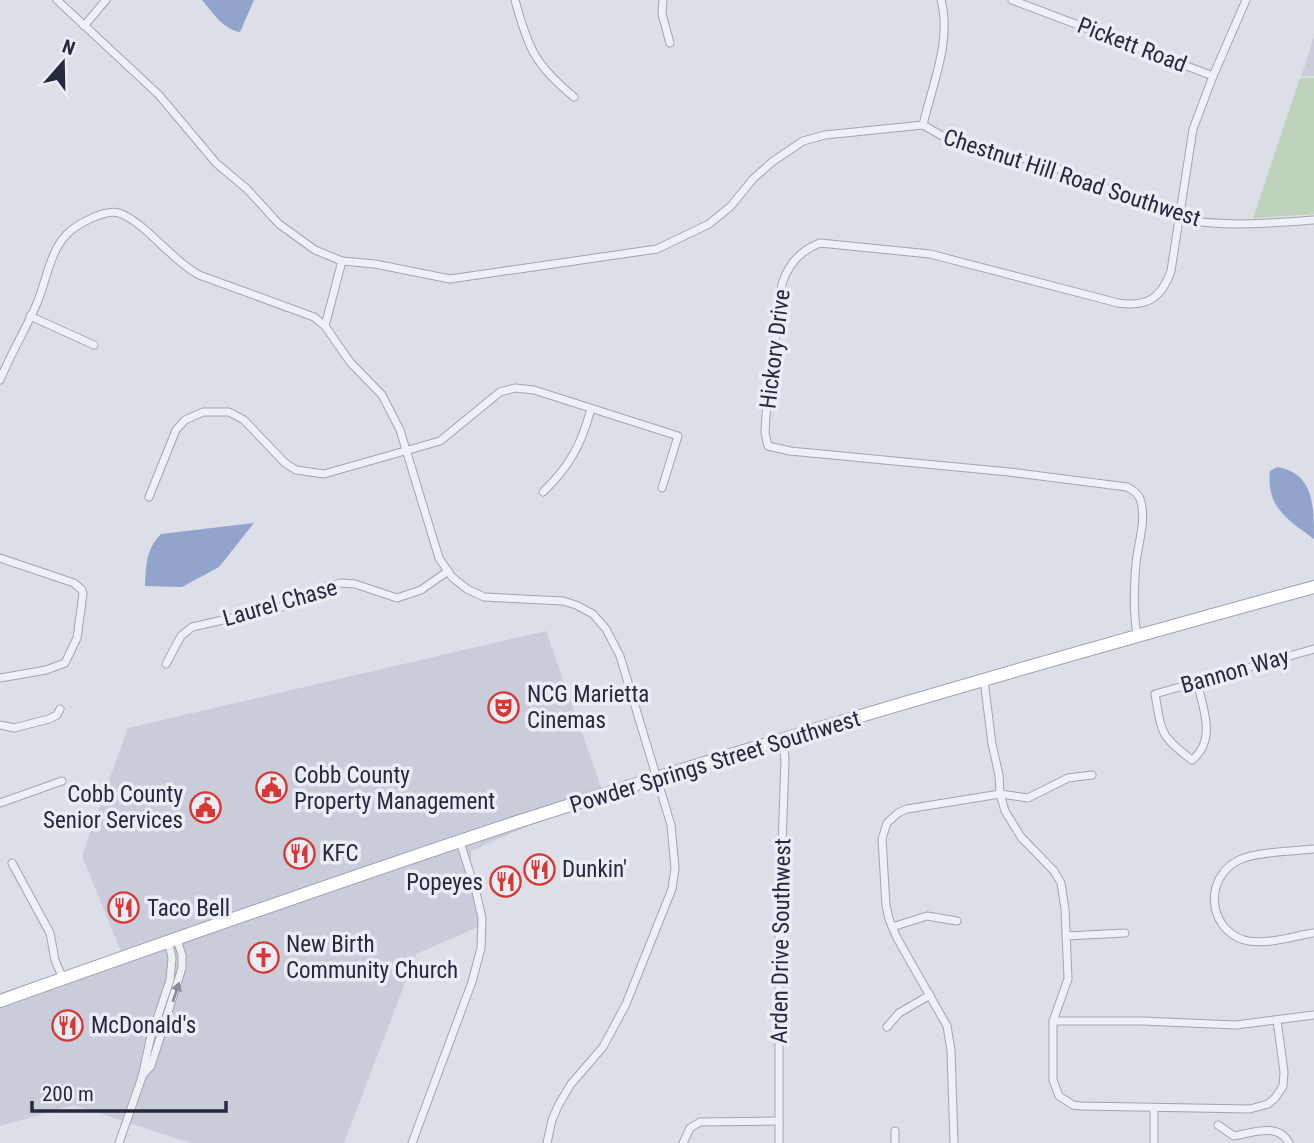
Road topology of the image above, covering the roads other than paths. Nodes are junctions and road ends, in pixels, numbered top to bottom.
1 (57, 0) edge
2 (106, 0) edge
3 (514, 0) edge
4 (663, 0) edge
5 (941, 0) edge
6 (1012, 0) edge
7 (1246, 0) edge
8 (84, 26) junction
9 (670, 43) dead end
10 (1213, 76) junction
11 (574, 97) dead end
12 (923, 125) junction
13 (1179, 218) junction
14 (1314, 220) edge
15 (342, 261) junction
16 (30, 316) junction
17 (325, 326) junction
18 (94, 345) dead end
19 (0, 380) edge
20 (591, 408) junction
21 (407, 452) junction
22 (662, 488) dead end
23 (544, 492) dead end
24 (149, 497) dead end
25 (0, 558) edge
26 (448, 571) junction
27 (1314, 587) edge
28 (1137, 635) junction
29 (1314, 649) edge
30 (166, 664) dead end
31 (0, 678) edge
32 (984, 680) junction
33 (1197, 682) junction
34 (60, 709) dead end
35 (0, 726) edge
36 (783, 740) junction
37 (1092, 775) dead end
38 (656, 780) junction
39 (62, 781) dead end
40 (1000, 794) junction
41 (0, 803) edge
42 (460, 842) junction
43 (1314, 849) edge
44 (12, 863) dead end
45 (957, 921) dead end
46 (892, 927) junction
47 (1125, 933) dead end
48 (1314, 933) edge
49 (1066, 936) junction
50 (172, 939) junction
51 (62, 979) junction
52 (930, 995) junction
53 (0, 1001) edge
54 (1314, 1015) edge
55 (1277, 1020) junction
56 (1053, 1021) junction
57 (887, 1027) dead end
58 (1154, 1109) junction
59 (779, 1121) junction
60 (1218, 1125) dead end
61 (895, 1131) dead end
62 (119, 1143) edge
63 (412, 1143) edge
64 (547, 1143) edge
65 (683, 1143) edge
66 (779, 1143) edge
67 (895, 1143) edge
68 (954, 1143) edge
69 (1154, 1143) edge
70 (1289, 1143) edge

1 - 8 street, Chestnut Hill Road Southwest
2 - 8 street
3 - 11 street
4 - 9 street
5 - 12 street
6 - 10 street, Pickett Road
7 - 10 street, Hickory Drive
8 - 15 street, Chestnut Hill Road Southwest
10 - 13 street, Hickory Drive
12 - 13 street, Chestnut Hill Road Southwest
12 - 15 street, Chestnut Hill Road Southwest
13 - 14 street, Chestnut Hill Road Southwest
13 - 28 street, Hickory Drive
15 - 17 street
16 - 17 street
16 - 18 street
16 - 19 street
17 - 21 street
20 - 21 street
20 - 22 street
20 - 23 street
21 - 24 street
21 - 26 street
25 - 31 street
26 - 30 street, Laurel Chase
26 - 38 street
27 - 28 main road, Powder Springs Street Southwest
28 - 32 main road, Powder Springs Street Southwest
29 - 33 street, Bannon Way
32 - 36 main road, Powder Springs Street Southwest
32 - 40 street
33 - 33 street, Bannon Way
34 - 35 street
36 - 38 main road, Powder Springs Street Southwest
36 - 59 street, Arden Drive Southwest
37 - 40 street
38 - 42 main road, Powder Springs Street Southwest
38 - 64 street
39 - 41 street
40 - 46 street
40 - 49 street
42 - 50 main road, Powder Springs Street Southwest
42 - 63 street
43 - 48 street
44 - 51 street
45 - 46 street
46 - 52 street
47 - 49 street
49 - 56 street
50 - 51 main road, Powder Springs Street Southwest
50 - 62 street
51 - 53 main road, Powder Springs Street Southwest
52 - 57 street
52 - 68 street
54 - 55 street
55 - 56 street
55 - 58 street
56 - 58 street
58 - 69 street
59 - 65 street
59 - 66 street, Arden Drive Southwest
60 - 70 street
61 - 67 street

